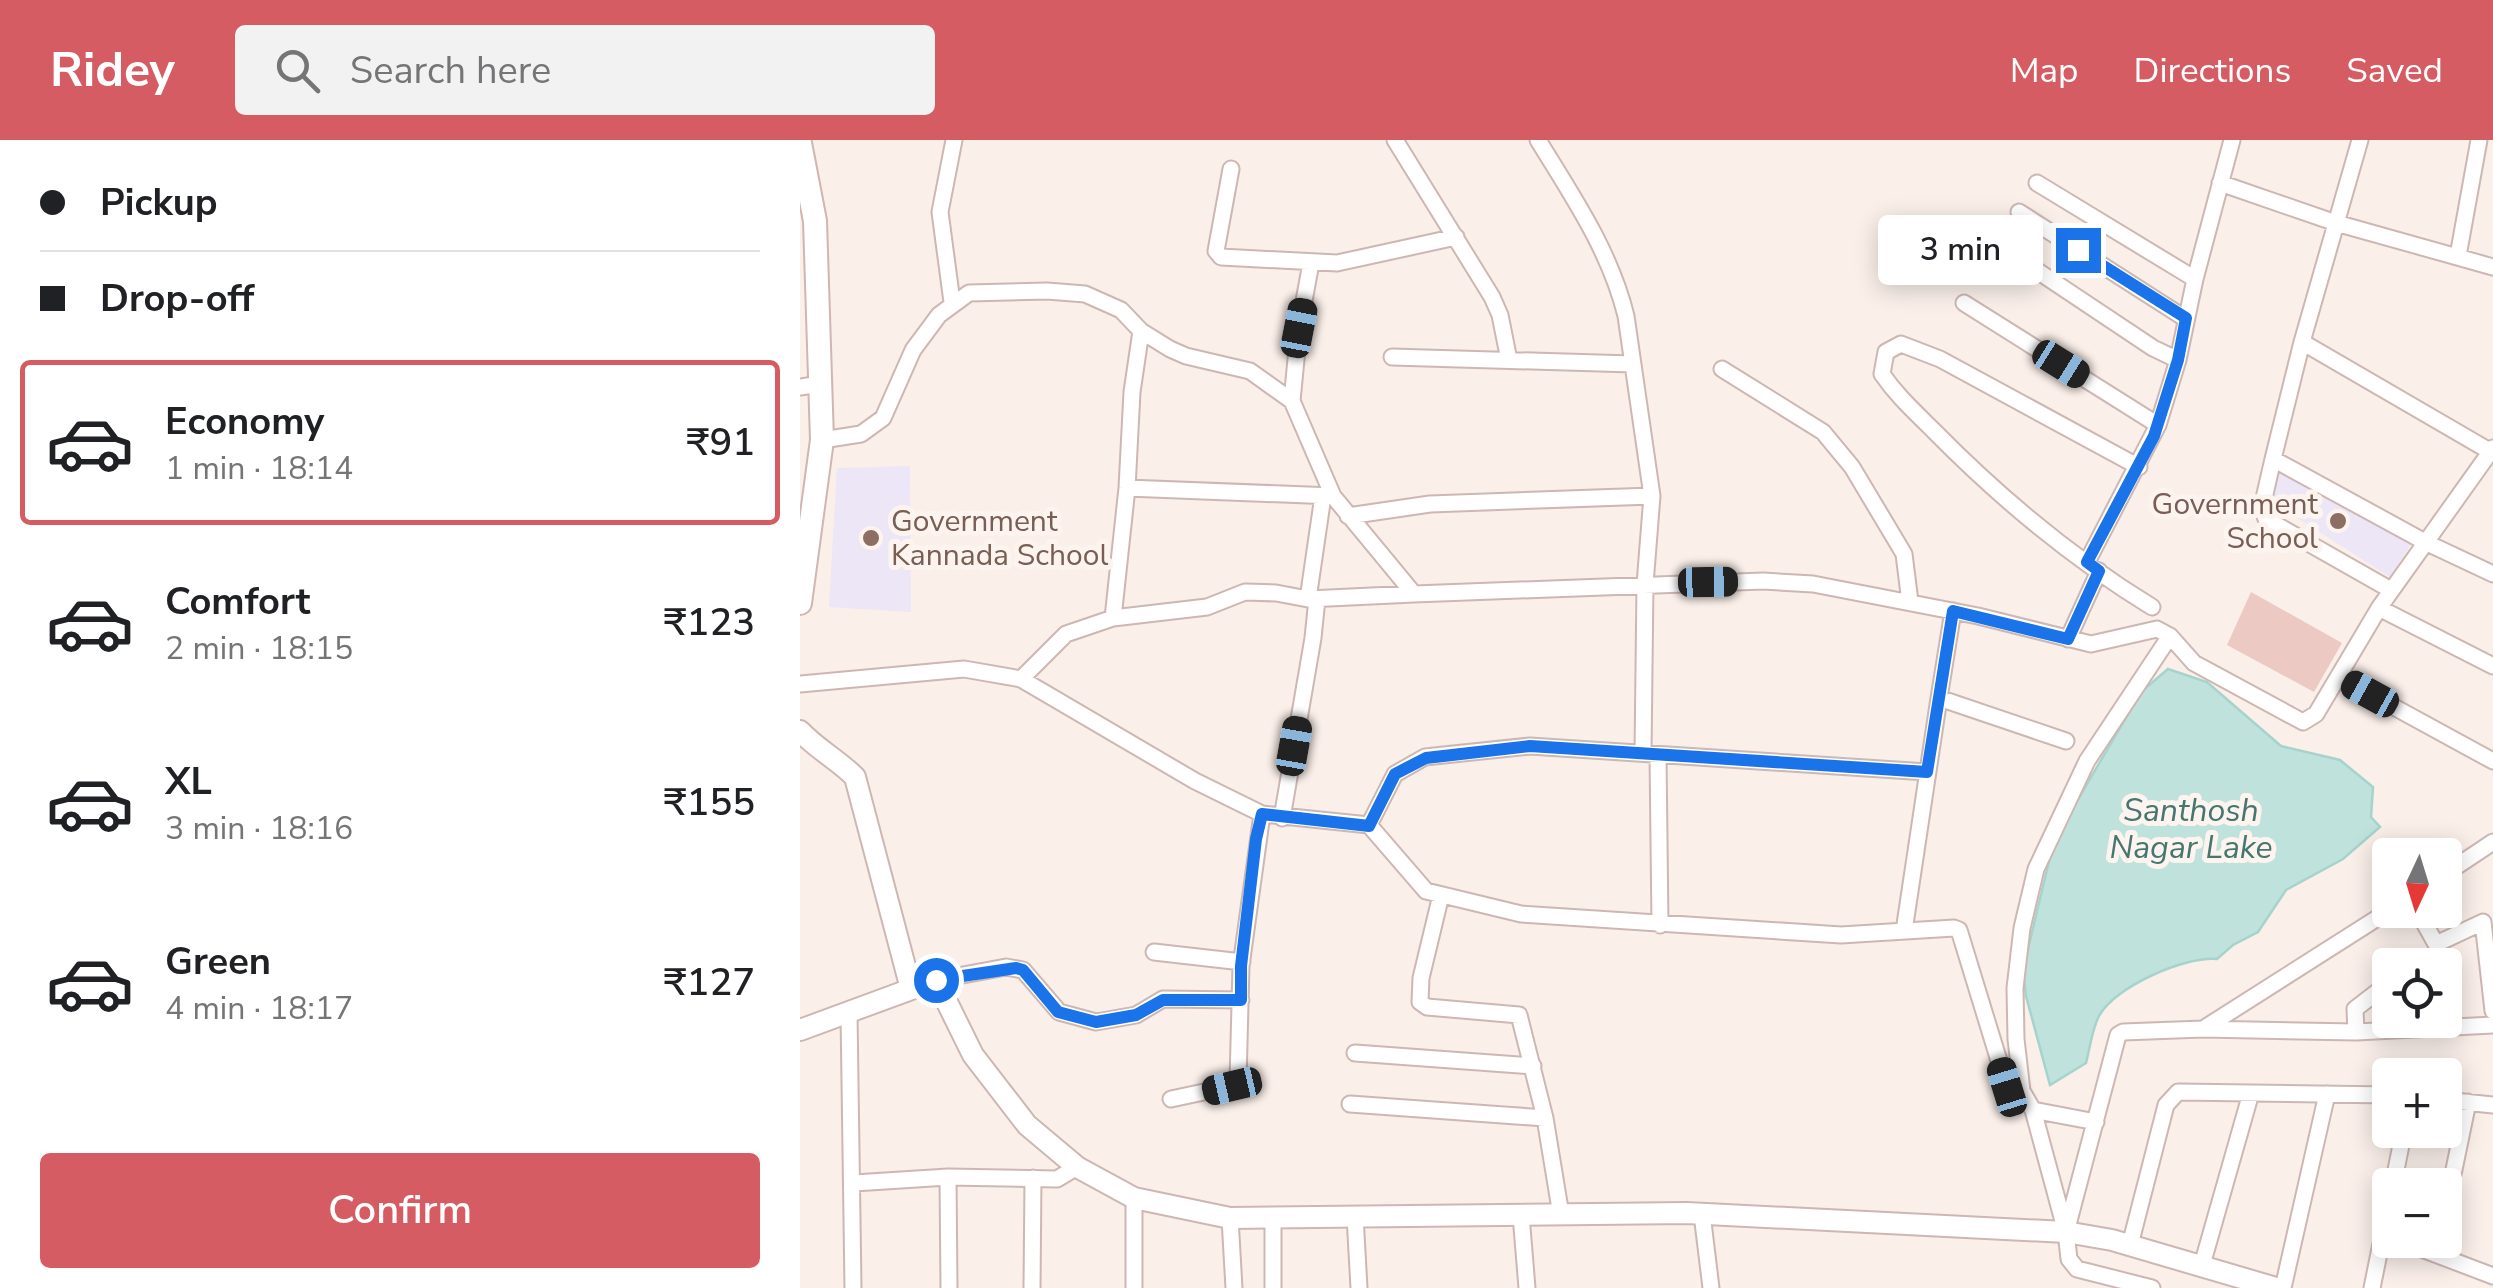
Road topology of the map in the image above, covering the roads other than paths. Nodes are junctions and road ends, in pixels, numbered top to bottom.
1 (954, 140) edge
2 (1394, 140) edge
3 (1538, 140) edge
4 (2232, 140) edge
5 (2360, 140) edge
6 (2479, 140) edge
7 (800, 143) edge
8 (1231, 169) dead end
9 (804, 179) edge
10 (2037, 183) dead end
11 (2220, 183) junction
12 (2019, 212) dead end
13 (2336, 223) junction
14 (1456, 237) junction
15 (1997, 244) dead end
16 (2458, 256) junction
17 (1312, 263) junction
18 (2493, 267) edge
19 (2195, 279) junction
20 (952, 302) junction
21 (1964, 303) dead end
22 (2186, 318) junction
23 (1141, 331) junction
24 (2302, 342) junction
25 (1392, 356) dead end
26 (1509, 360) junction
27 (2178, 360) junction
28 (1633, 364) junction
29 (1722, 369) dead end
30 (810, 386) edge
31 (1292, 401) junction
32 (2158, 425) junction
33 (822, 440) junction
34 (2492, 451) edge
35 (2274, 459) junction
36 (2139, 467) junction
37 (1127, 488) junction
38 (1328, 496) junction
39 (1652, 496) junction
40 (806, 498) edge
41 (1348, 516) junction
42 (2425, 542) junction
43 (2093, 567) junction
44 (2493, 574) edge
45 (1645, 584) junction
46 (2392, 590) junction
47 (1414, 594) junction
48 (1312, 599) junction
49 (1910, 602) junction
50 (800, 603) edge
51 (2152, 607) dead end
52 (2379, 608) junction
53 (1953, 611) junction
54 (1113, 618) junction
55 (2170, 636) junction
56 (2068, 639) junction
57 (2493, 666) edge
58 (2339, 676) junction
59 (1021, 679) junction
60 (800, 684) edge
61 (1939, 698) junction
62 (800, 732) edge
63 (2066, 741) dead end
64 (1651, 754) junction
65 (2493, 761) edge
66 (1927, 772) junction
67 (1262, 814) junction
68 (1282, 818) junction
69 (1369, 826) junction
70 (2493, 842) edge
71 (2462, 863) edge
72 (1441, 894) junction
73 (2372, 922) edge
74 (1660, 925) junction
75 (2427, 928) edge
76 (1904, 931) junction
77 (1154, 952) dead end
78 (1242, 962) junction
79 (2491, 978) edge
80 (936, 980) junction
81 (911, 989) junction
82 (2372, 996) edge
83 (1241, 1000) junction
84 (2493, 1012) edge
85 (849, 1013) junction
86 (2493, 1025) edge
87 (2204, 1029) junction
88 (800, 1030) edge
89 (2356, 1032) junction
90 (1355, 1053) dead end
91 (1533, 1066) junction
92 (2251, 1093) junction
93 (2327, 1094) junction
94 (2372, 1095) edge
95 (1171, 1100) dead end
96 (2462, 1101) edge
97 (2468, 1102) junction
98 (1350, 1104) dead end
99 (2493, 1105) edge
100 (2030, 1106) junction
101 (1545, 1118) junction
102 (2096, 1122) junction
103 (1077, 1168) junction
104 (2454, 1168) edge
105 (948, 1177) junction
106 (1033, 1178) junction
107 (854, 1184) junction
108 (1134, 1198) junction
109 (1561, 1214) junction
110 (1702, 1214) junction
111 (1521, 1215) junction
112 (1355, 1216) junction
113 (1273, 1217) junction
114 (1230, 1218) junction
115 (2066, 1232) junction
116 (2130, 1244) junction
117 (2383, 1258) edge
118 (2459, 1258) edge
119 (2202, 1265) junction
120 (2077, 1268) junction
121 (2493, 1276) edge
122 (2267, 1286) edge
123 (854, 1288) edge
124 (949, 1288) edge
125 (1032, 1288) edge
126 (1134, 1288) edge
127 (1234, 1288) edge
128 (1274, 1288) edge
129 (1359, 1288) edge
130 (1527, 1288) edge
131 (1711, 1288) edge
132 (2075, 1288) edge
133 (2152, 1288) edge
134 (2372, 1288) edge

1 - 20 street
2 - 14 street
3 - 28 street
4 - 11 street
5 - 13 street
6 - 16 street
7 - 9 main road
8 - 17 street
9 - 30 main road
10 - 19 street
11 - 13 street
11 - 19 street
12 - 22 street
13 - 16 street
13 - 24 street
14 - 17 street
14 - 26 street
15 - 27 street
16 - 18 street
17 - 31 street
19 - 22 street
20 - 23 street
20 - 33 street
21 - 32 street
22 - 27 street
23 - 31 street
23 - 37 street
24 - 34 street
24 - 35 street
25 - 26 street
26 - 28 street
27 - 32 street
28 - 39 street
29 - 49 street
30 - 33 main road
31 - 38 street
32 - 36 street
33 - 40 main road
34 - 42 street
35 - 42 street
35 - 46 street
36 - 43 street
36 - 43 street
37 - 38 street
37 - 54 street
38 - 41 street
38 - 48 street
39 - 41 street
39 - 45 street
40 - 50 main road
41 - 47 street
42 - 44 street
42 - 46 street
43 - 51 street
43 - 56 street
45 - 47 street
45 - 49 street
45 - 64 street
46 - 52 street
47 - 48 street
48 - 54 street
48 - 68 street
49 - 53 street
52 - 57 street
52 - 58 street
53 - 56 street
53 - 61 street
54 - 59 street
55 - 56 street
55 - 58 street
55 - 100 street
58 - 65 street
59 - 60 street
59 - 67 street
61 - 63 street
61 - 66 street
62 - 81 street
64 - 66 street
64 - 69 street
64 - 74 street
66 - 76 street
67 - 68 street
67 - 78 street
68 - 69 street
69 - 72 street
70 - 71 street
72 - 74 street
72 - 91 street
73 - 87 street
74 - 76 street
75 - 79 street
76 - 100 street
77 - 78 street
78 - 83 street
79 - 84 street
80 - 81 street
80 - 83 street
80 - 103 street
81 - 85 street
82 - 89 street
83 - 95 street
85 - 88 street
85 - 107 street
86 - 89 street
87 - 89 street
87 - 102 street
90 - 91 street
91 - 101 street
92 - 93 street
92 - 116 street
92 - 119 street
93 - 94 street
93 - 122 street
96 - 97 street
97 - 99 street
97 - 104 street
98 - 101 street
100 - 102 street
100 - 115 street
101 - 109 street
102 - 115 street
103 - 106 street
103 - 108 street
105 - 106 street
105 - 107 street
105 - 124 street
106 - 125 street
107 - 123 street
108 - 114 street
108 - 126 street
109 - 110 street
109 - 111 street
110 - 115 street
110 - 131 street
111 - 112 street
111 - 130 street
112 - 113 street
112 - 129 street
113 - 114 street
113 - 128 street
114 - 127 street
115 - 116 street
115 - 120 street
116 - 119 street
117 - 134 street
118 - 121 street
119 - 122 street
120 - 132 street
120 - 133 street

